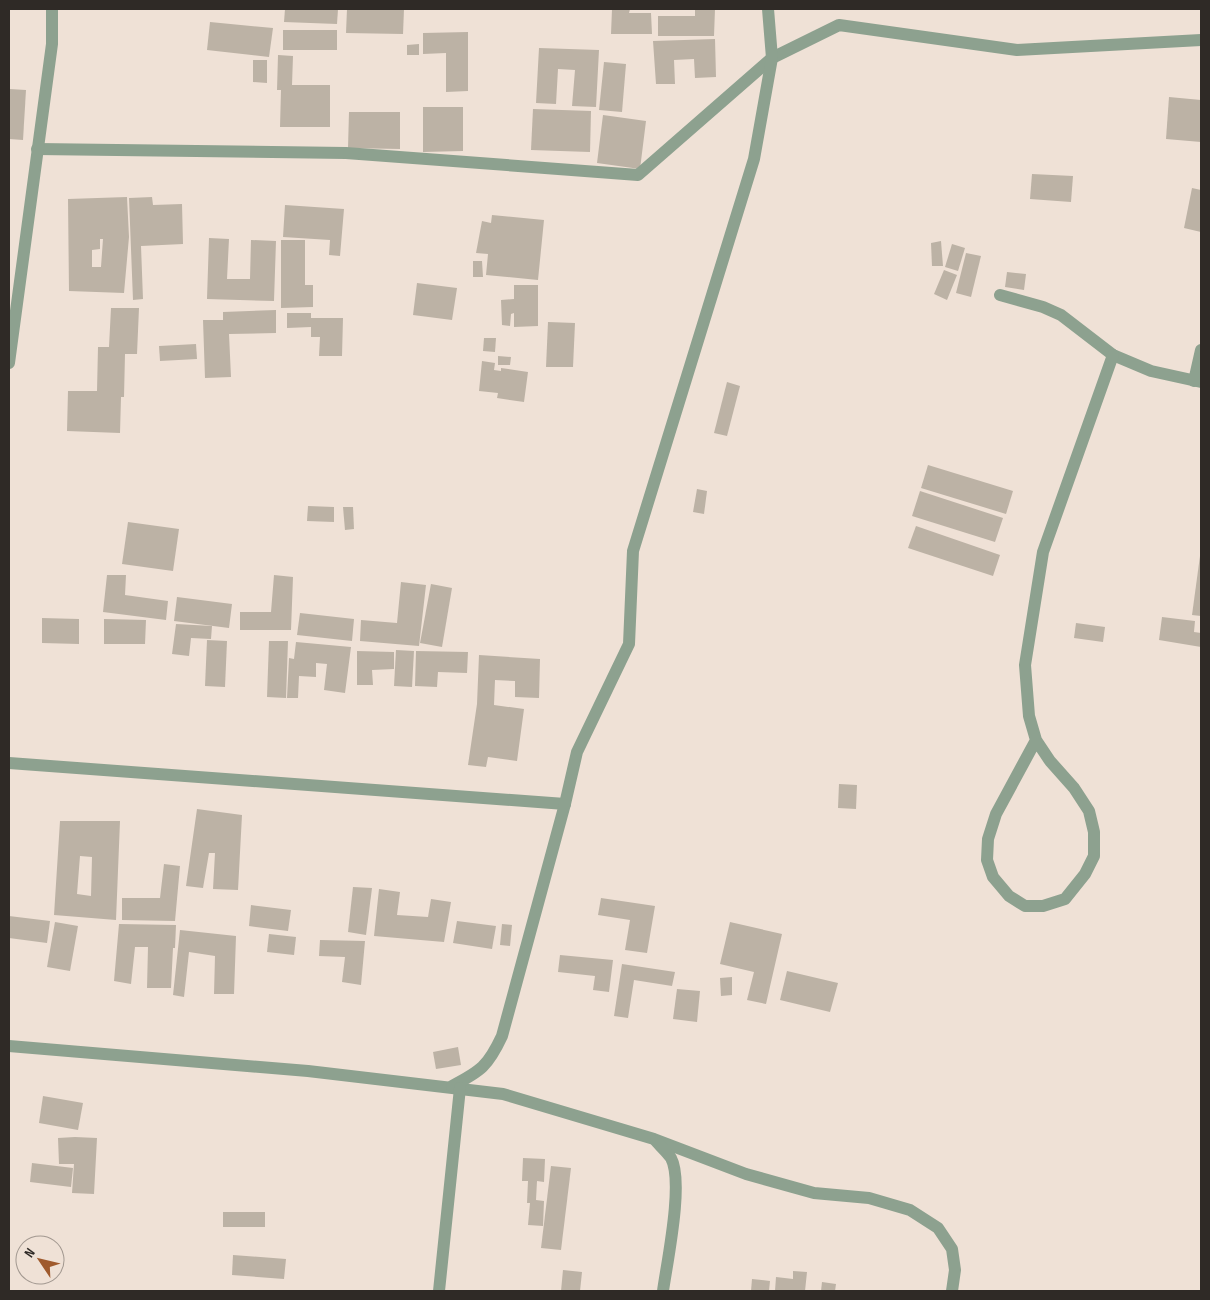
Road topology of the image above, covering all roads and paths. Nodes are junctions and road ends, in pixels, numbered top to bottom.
1 (52, 9) edge
2 (768, 9) edge
3 (1201, 40) edge
4 (772, 58) junction
5 (38, 149) junction
6 (1000, 295) dead end
7 (1201, 350) edge
8 (1113, 355) junction
9 (9, 363) edge
10 (1198, 381) edge
11 (1036, 740) junction
12 (9, 763) edge
13 (565, 804) junction
14 (9, 1046) edge
15 (456, 1087) junction
16 (654, 1139) junction
17 (439, 1291) edge
18 (663, 1291) edge
19 (952, 1291) edge

1 - 5 street
2 - 4 street
3 - 4 street
4 - 5 street
4 - 13 street
5 - 9 street
6 - 8 street
7 - 10 street
8 - 10 street
8 - 11 street
11 - 11 street
12 - 13 street
13 - 15 street
14 - 15 street
15 - 16 street
15 - 17 street
16 - 18 street
16 - 19 street

